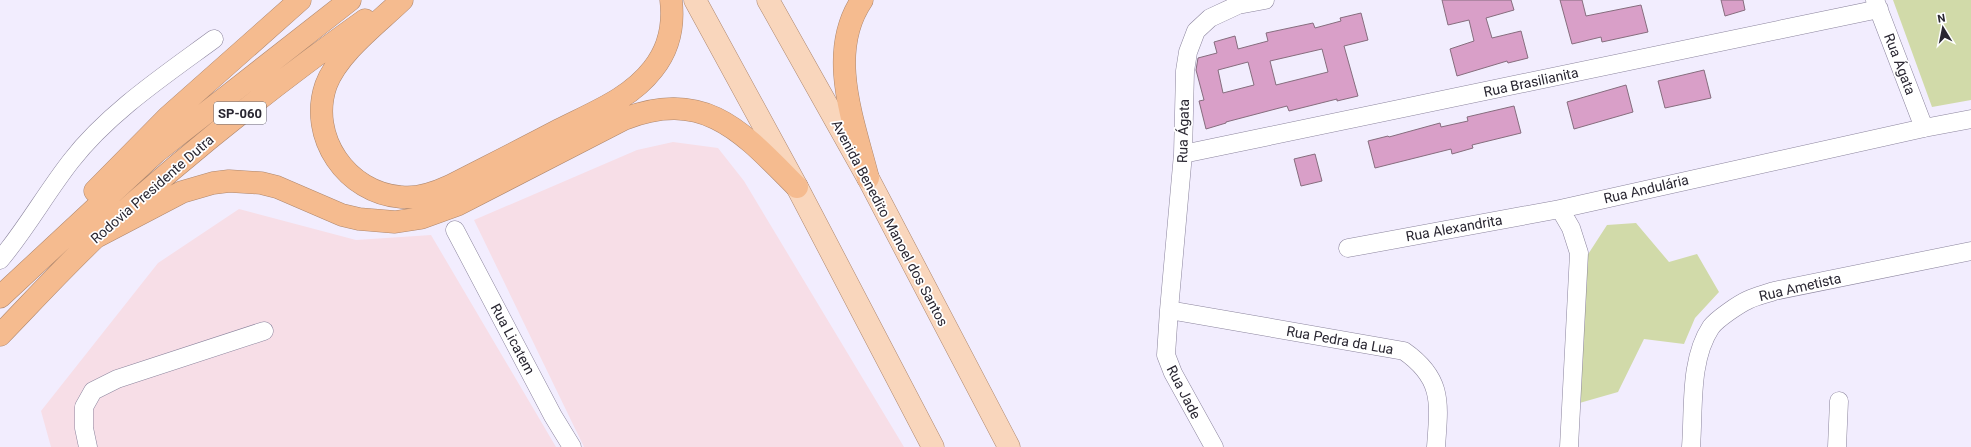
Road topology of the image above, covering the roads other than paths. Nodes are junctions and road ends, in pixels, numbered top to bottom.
1 (300, 0) edge
2 (350, 0) edge
3 (393, 0) edge
4 (402, 0) edge
5 (670, 0) edge
6 (695, 0) edge
7 (768, 0) edge
8 (862, 0) edge
9 (1265, 0) edge
10 (1877, 5) edge
11 (214, 39) dead end
12 (1971, 119) edge
13 (1924, 128) junction
14 (1184, 154) junction
15 (868, 178) junction
16 (797, 187) junction
17 (1560, 209) junction
18 (455, 230) dead end
19 (96, 237) junction
20 (1348, 248) dead end
21 (1971, 251) edge
22 (0, 260) edge
23 (28, 271) junction
24 (0, 297) edge
25 (1169, 310) junction
26 (264, 331) dead end
27 (0, 335) edge
28 (1839, 401) dead end
29 (88, 447) edge
30 (572, 447) edge
31 (933, 447) edge
32 (1009, 447) edge
33 (1214, 447) edge
34 (1436, 447) edge
35 (1569, 447) edge
36 (1691, 447) edge
37 (1837, 447) edge

1 - 23 highway
2 - 23 highway, Rodovia Presidente Dutra / SP-060
3 - 19 highway, Rodovia Presidente Dutra / SP-060
4 - 5 highway
6 - 16 main road
7 - 15 main road, Avenida Benedito Manoel dos Santos
8 - 15 highway
9 - 14 street, Rua Ágata
10 - 13 street, Rua Ágata
10 - 14 street, Rua Brasilianita
11 - 22 street
12 - 13 street, Rua Andulária
13 - 17 street, Rua Andulária
14 - 25 street, Rua Ágata
15 - 32 main road, Avenida Benedito Manoel dos Santos
16 - 19 highway
16 - 31 main road
17 - 20 street, Rua Alexandrita
17 - 35 street
18 - 30 street, Rua Licatem
19 - 27 highway, Rodovia Presidente Dutra / SP-060
21 - 36 street, Rua Ametista
23 - 24 highway, Rodovia Presidente Dutra / SP-060
25 - 33 street, Rua Jade
25 - 34 street, Rua Pedra da Lua
26 - 29 street
28 - 37 street

